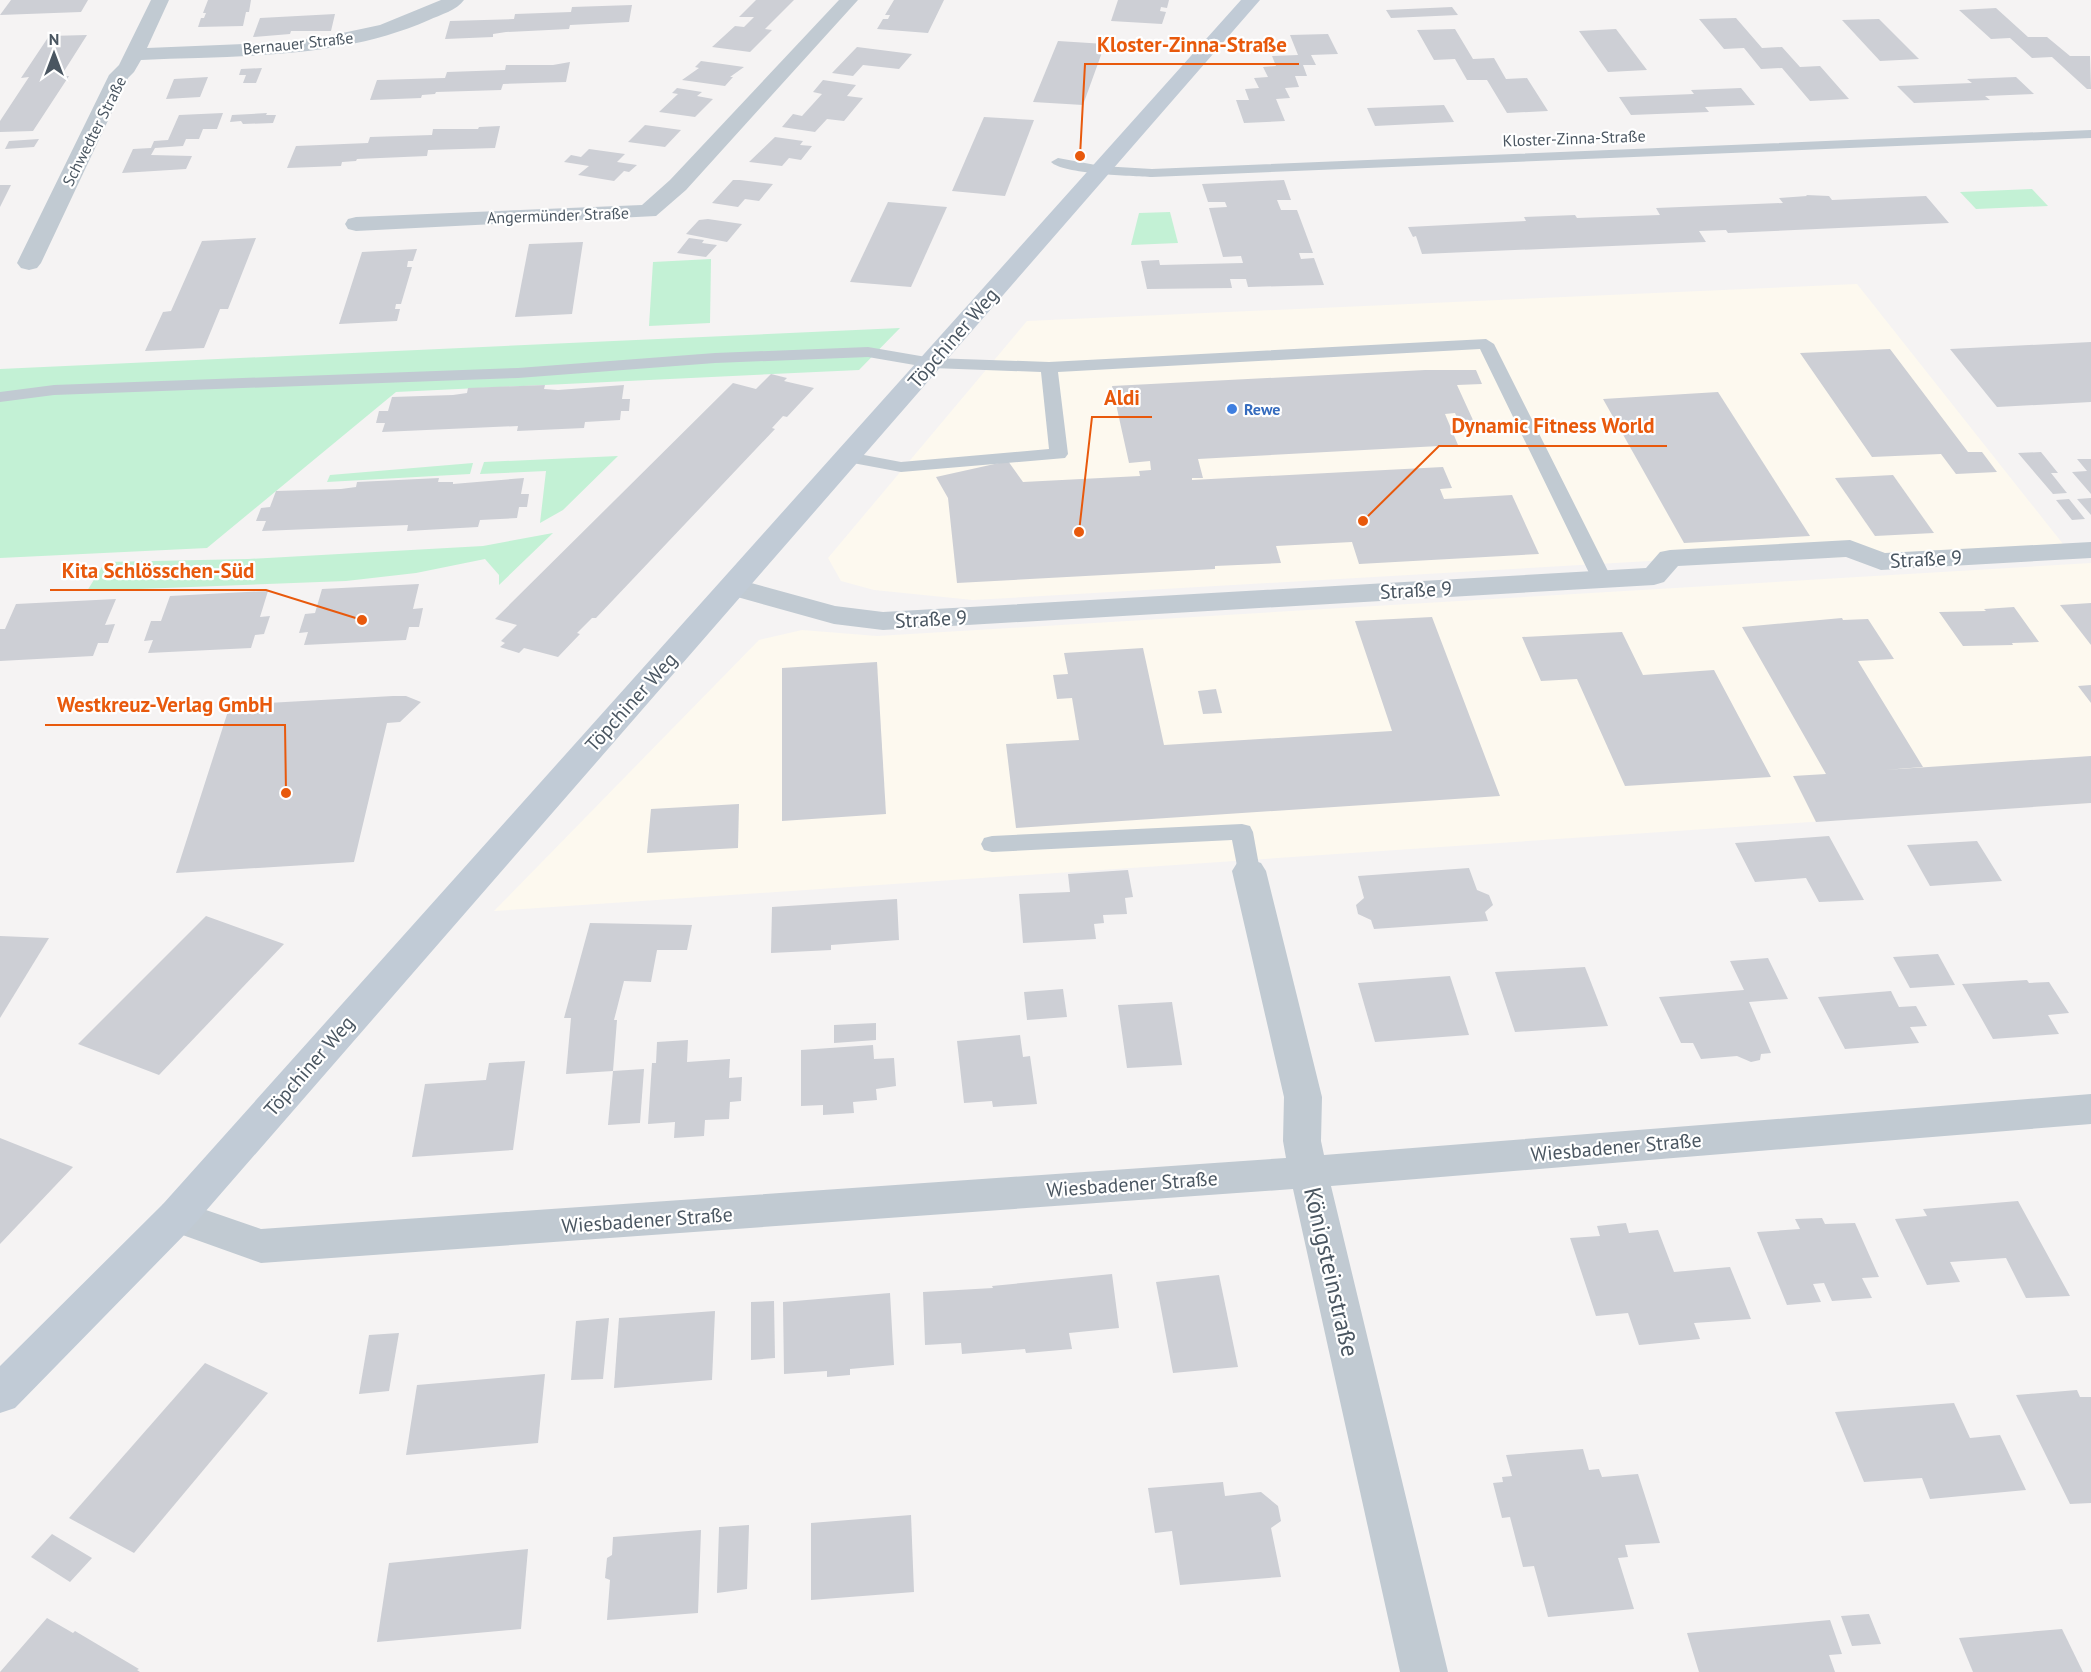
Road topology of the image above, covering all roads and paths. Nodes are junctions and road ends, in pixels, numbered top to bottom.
1 (160, 0) edge
2 (455, 0) edge
3 (849, 0) edge
4 (1251, 0) edge
5 (134, 54) junction
6 (2091, 120) edge
7 (1779, 132) dead end
8 (2091, 134) edge
9 (1138, 157) dead end
10 (1058, 162) dead end
11 (1108, 162) junction
12 (356, 224) dead end
13 (29, 263) dead end
14 (932, 363) junction
15 (1049, 367) junction
16 (0, 397) edge
17 (848, 457) junction
18 (2091, 550) edge
19 (1602, 579) junction
20 (733, 587) junction
21 (992, 844) dead end
22 (1249, 871) joint
23 (2091, 1109) edge
24 (1308, 1172) junction
25 (177, 1216) junction
26 (0, 1394) edge
27 (1424, 1672) edge

1 - 5 street, Schwedter Straße
2 - 5 street, Bernauer Straße
3 - 12 street, Angermünder Straße
4 - 11 street, Töpchiner Weg
5 - 13 street, Schwedter Straße
6 - 7 lane
8 - 11 lane, Kloster-Zinna-Straße
9 - 11 lane, Kloster-Zinna-Straße
10 - 11 lane, Kloster-Zinna-Straße
11 - 14 street, Töpchiner Weg
14 - 15 lane
14 - 16 lane
14 - 17 street, Töpchiner Weg
15 - 17 lane
15 - 19 lane
17 - 20 street, Töpchiner Weg
18 - 19 street, Straße 9
19 - 20 street, Straße 9
20 - 25 street, Töpchiner Weg
21 - 22 lane
22 - 24 street, Königsteinstraße
23 - 24 street, Wiesbadener Straße
24 - 25 street, Wiesbadener Straße
24 - 27 street, Königsteinstraße
25 - 26 street, Töpchiner Weg

